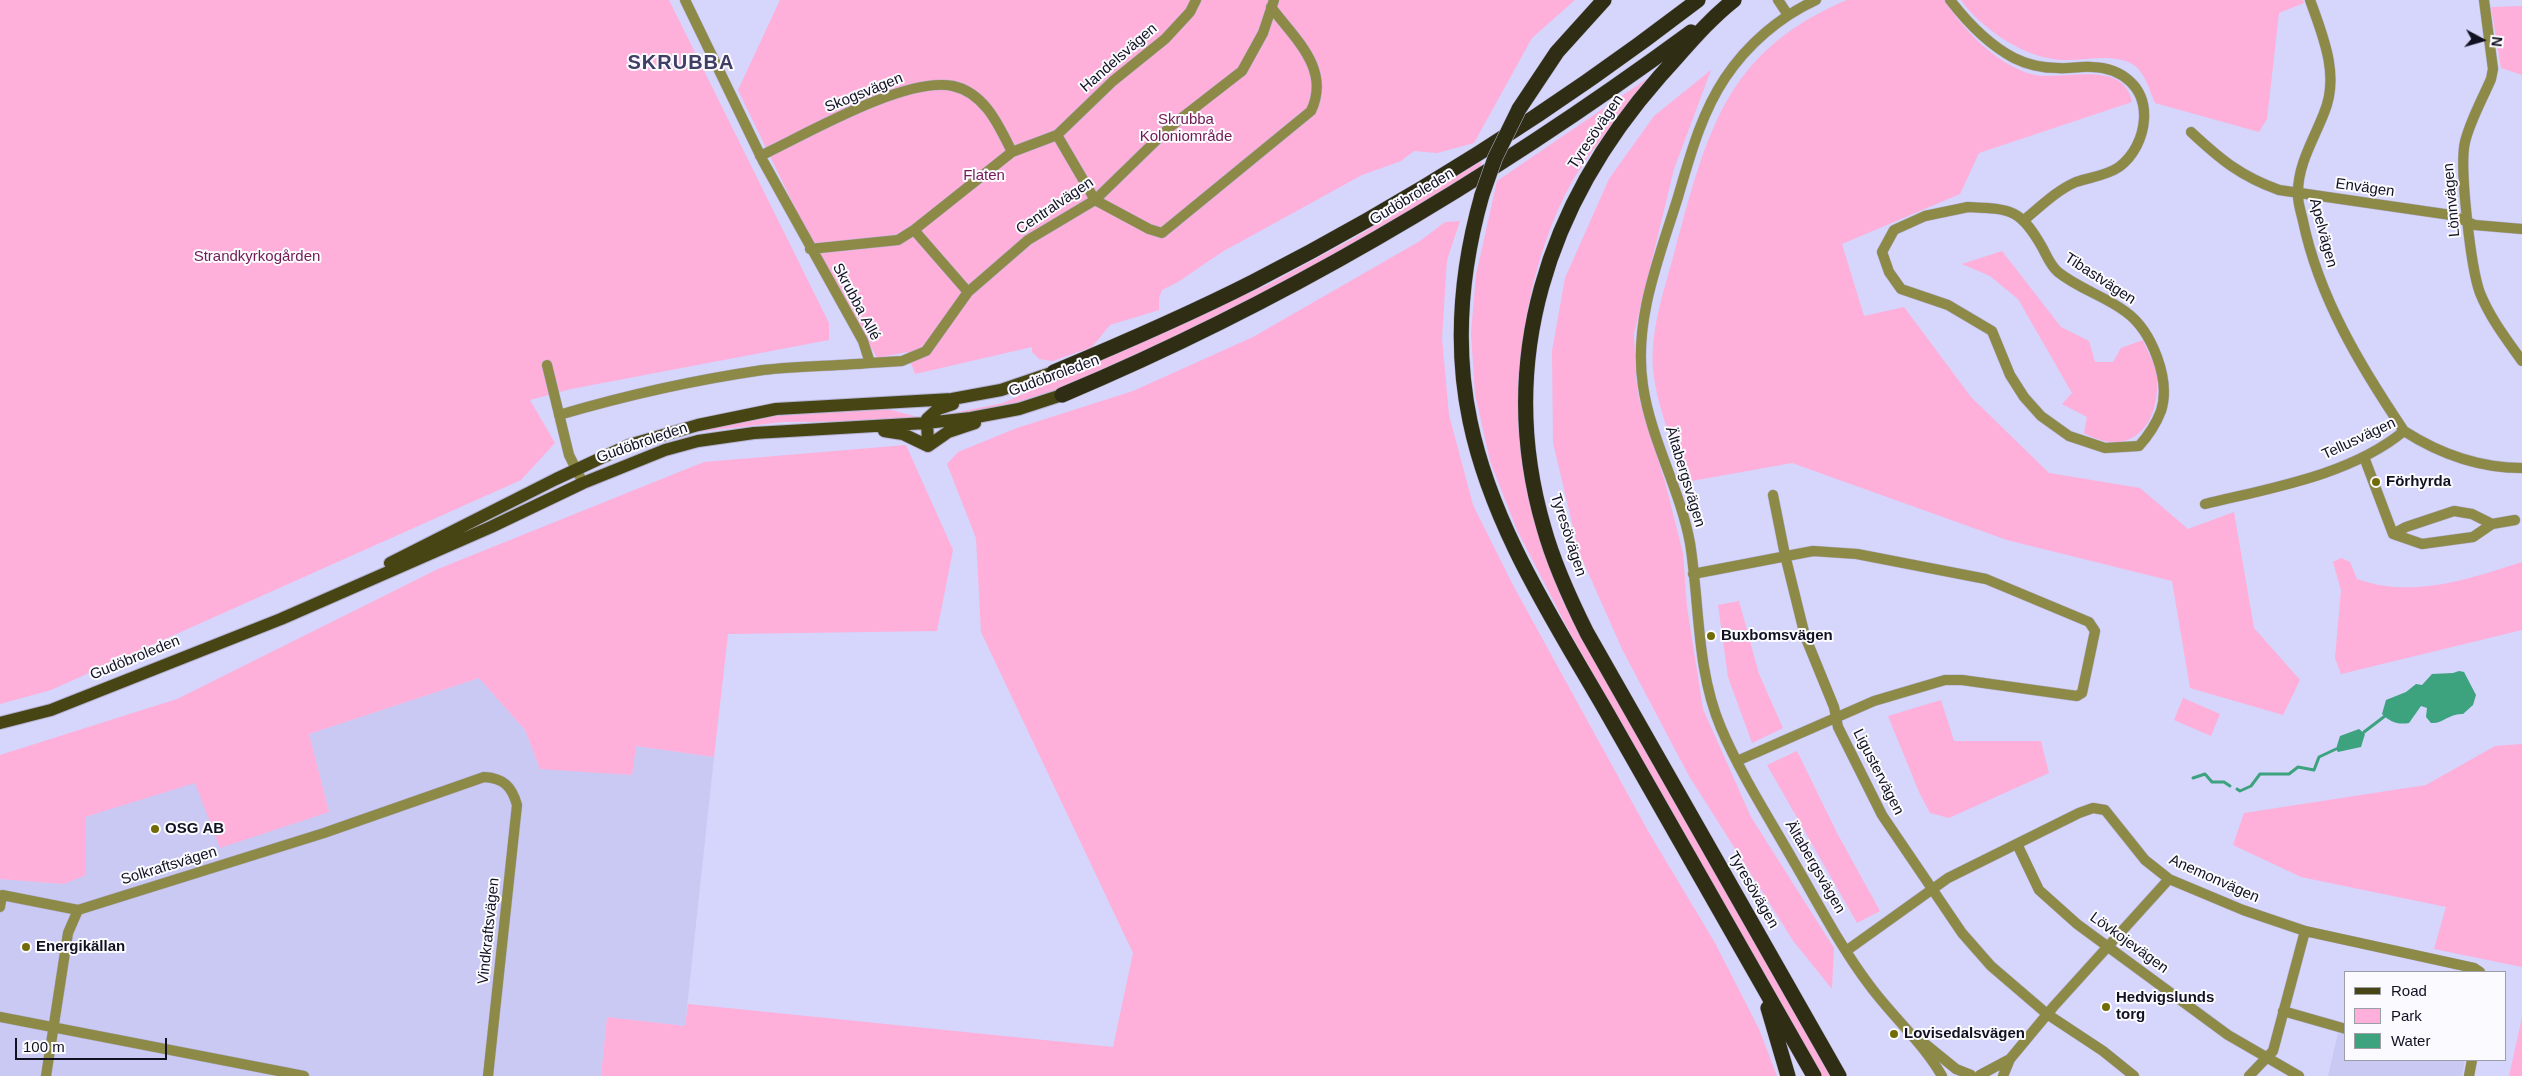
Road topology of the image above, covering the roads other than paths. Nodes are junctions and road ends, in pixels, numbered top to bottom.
1 (685, 0) edge
2 (1196, 0) edge
3 (1604, 0) edge
4 (1698, 0) edge
5 (1734, 0) edge
6 (1778, 0) edge
7 (1816, 0) edge
8 (1950, 0) edge
9 (2310, 0) edge
10 (2484, 0) edge
11 (1273, 4) edge
12 (1716, 14) junction
13 (1788, 15) junction
14 (2191, 132) dead end
15 (1057, 135) junction
16 (1012, 152) junction
17 (760, 156) junction
18 (2297, 193) junction
19 (1095, 200) junction
20 (2024, 220) junction
21 (2468, 222) junction
22 (2522, 229) edge
23 (914, 230) junction
24 (810, 250) junction
25 (968, 292) junction
26 (2522, 361) edge
27 (870, 363) junction
28 (547, 365) dead end
29 (1054, 372) joint
30 (987, 393) junction
31 (1062, 395) joint
32 (1019, 409) junction
33 (560, 415) junction
34 (926, 423) junction
35 (859, 427) junction
36 (2404, 432) junction
37 (928, 446) junction
38 (2364, 457) junction
39 (2522, 468) edge
40 (576, 470) junction
41 (583, 483) junction
42 (1773, 495) dead end
43 (2205, 504) dead end
44 (2515, 520) dead end
45 (2492, 524) junction
46 (2393, 534) junction
47 (1785, 555) junction
48 (1694, 574) junction
49 (281, 619) junction
50 (1836, 717) junction
51 (0, 723) edge
52 (1737, 761) junction
53 (513, 790) joint
54 (2017, 844) junction
55 (2169, 879) junction
56 (1931, 890) junction
57 (0, 907) edge
58 (78, 910) junction
59 (2305, 931) junction
60 (2107, 948) junction
61 (1846, 951) junction
62 (2478, 971) edge
63 (1761, 982) junction
64 (2283, 1012) junction
65 (2047, 1014) junction
66 (0, 1017) edge
67 (1905, 1026) junction
68 (2344, 1028) edge
69 (55, 1029) junction
70 (2266, 1058) junction
71 (2010, 1059) junction
72 (2472, 1061) edge
73 (46, 1076) edge
74 (304, 1076) edge
75 (488, 1076) edge
76 (1788, 1076) edge
77 (1814, 1076) edge
78 (1839, 1076) edge
79 (1942, 1076) edge
80 (1975, 1076) edge
81 (2003, 1076) edge
82 (2134, 1076) edge
83 (2249, 1076) edge
84 (2299, 1076) edge
85 (2469, 1076) edge

1 - 17 street, Skrubba Allé
2 - 15 street, Handelsvägen
3 - 63 highway, bridge
4 - 29 highway, Gudöbroleden
5 - 12 highway, Tyresövägen
6 - 13 street
7 - 13 street, Ältabergsvägen
8 - 20 street
9 - 18 street, Apelvägen
10 - 21 street, Lönnvägen
11 - 19 street, Centralvägen
11 - 19 street
12 - 31 highway, Gudöbroleden
12 - 78 highway, Tyresövägen
13 - 48 street, Ältabergsvägen
14 - 18 street, Envägen
15 - 16 street, Handelsvägen
15 - 19 street
16 - 17 street, Skogsvägen
16 - 23 street, Handelsvägen
17 - 24 street, Skrubba Allé
18 - 21 street, Envägen
18 - 36 street, Apelvägen
19 - 25 street, Centralvägen
20 - 20 street, Tibastvägen
21 - 22 street, Envägen
21 - 26 street, Lönnvägen
23 - 24 street, Handelsvägen
23 - 25 street
24 - 27 street, Skrubba Allé
25 - 27 street, Centralvägen
27 - 33 street, Skrubba Allé
28 - 33 street
29 - 30 main road, Gudöbroleden
30 - 34 main road
30 - 40 main road, Gudöbroleden
31 - 32 main road, Gudöbroleden
32 - 34 main road, Gudöbroleden
32 - 37 main road
33 - 40 street
34 - 35 main road, Gudöbroleden
34 - 37 main road
35 - 37 main road
35 - 41 main road, Gudöbroleden
36 - 38 street, Tellusvägen
36 - 39 street, Tellusvägen
38 - 43 street, Tellusvägen
38 - 46 street
40 - 41 street
40 - 49 main road, Gudöbroleden
41 - 49 main road, Gudöbroleden
42 - 47 street, Ligustervägen
44 - 45 street
45 - 46 street
45 - 46 street
47 - 48 street
47 - 50 street, Ligustervägen
47 - 50 street
48 - 52 street, Ältabergsvägen
49 - 51 main road, Gudöbroleden
50 - 52 street
50 - 56 street, Ligustervägen
52 - 61 street, Ältabergsvägen
53 - 58 street, Solkraftsvägen
53 - 75 street, Vindkraftsvägen
54 - 55 street, Anemonvägen
54 - 56 street, Anemonvägen
54 - 60 street, Lövkojevägen
55 - 59 street, Anemonvägen
55 - 60 street
56 - 61 street, Anemonvägen
56 - 65 street, Ligustervägen
57 - 58 street
58 - 69 street
59 - 62 street, Anemonvägen
59 - 64 street
60 - 65 street
60 - 70 street, Lövkojevägen
61 - 67 street, Ältabergsvägen
63 - 76 highway
63 - 77 highway
64 - 68 street
64 - 70 street
65 - 71 street
65 - 82 street
66 - 69 street
67 - 79 street, Ältabergsvägen
67 - 80 street, Ältabergsvägen
69 - 73 street
69 - 74 street
70 - 83 street
70 - 84 street, Lövkojevägen
71 - 80 street
71 - 81 street
72 - 85 street

